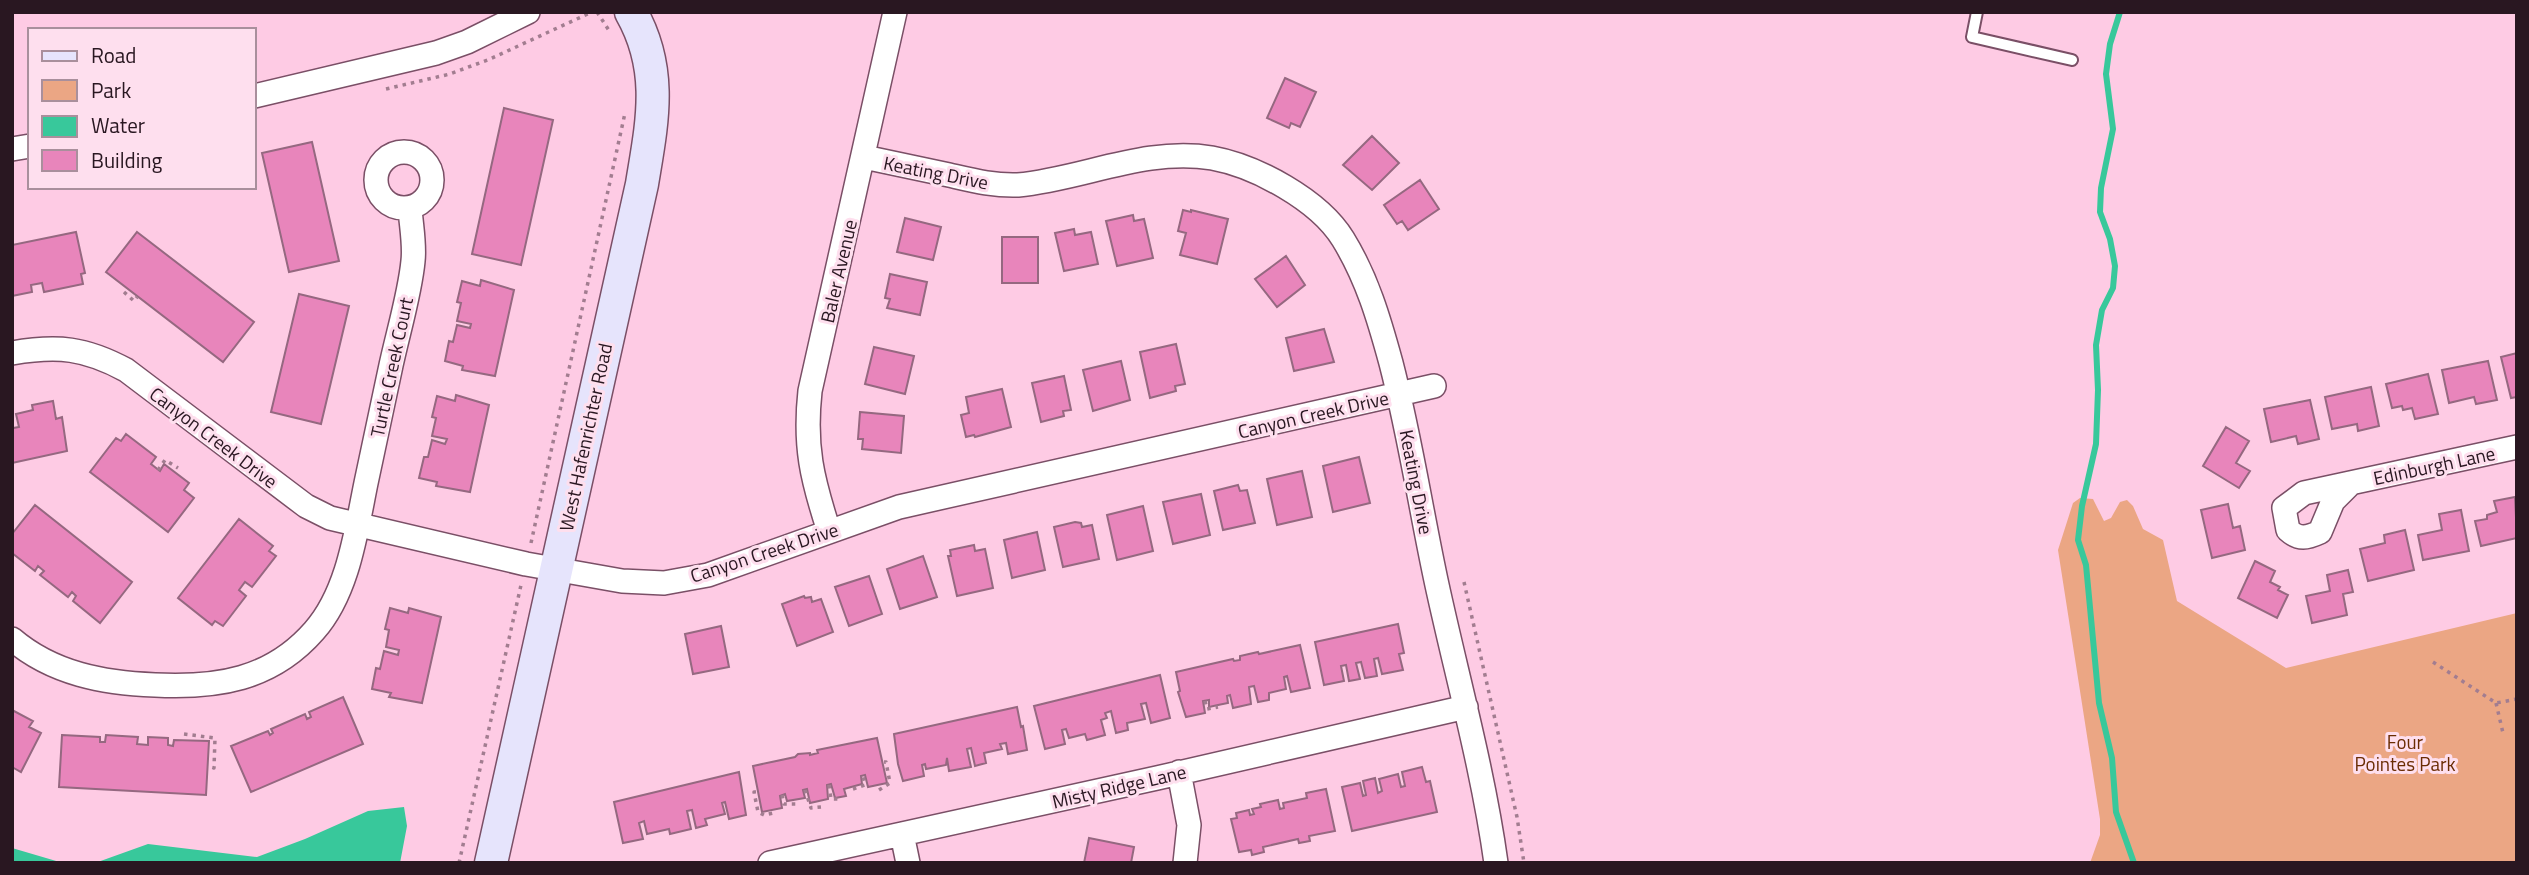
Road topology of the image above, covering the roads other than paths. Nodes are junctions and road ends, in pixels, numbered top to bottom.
1 (528, 12) edge
2 (631, 12) edge
3 (895, 12) edge
4 (1977, 12) edge
5 (2072, 61) dead end
6 (256, 96) edge
7 (864, 157) junction
8 (410, 208) dead end
9 (12, 353) edge
10 (1434, 386) dead end
11 (1399, 394) junction
12 (2517, 447) edge
13 (2351, 483) dead end
14 (357, 526) junction
15 (829, 531) junction
16 (556, 569) junction
17 (12, 639) edge
18 (1466, 706) junction
19 (1179, 772) junction
20 (901, 834) junction
21 (491, 863) edge
22 (770, 863) edge
23 (908, 863) edge
24 (1185, 863) edge
25 (1496, 863) edge

1 - 6 street
2 - 16 street, West Hafenrichter Road
3 - 7 street, Baler Avenue
4 - 5 lane
7 - 11 street, Keating Drive
7 - 15 street, Baler Avenue
8 - 14 street, Turtle Creek Court
9 - 14 street, Canyon Creek Drive
10 - 11 street, Canyon Creek Drive
11 - 15 street, Canyon Creek Drive
11 - 18 street, Keating Drive
12 - 13 street, Edinburgh Lane
14 - 16 street, Canyon Creek Drive
14 - 17 street, Turtle Creek Court
15 - 16 street, Canyon Creek Drive
16 - 21 street, West Hafenrichter Road
18 - 19 street, Misty Ridge Lane
18 - 25 street, Keating Drive
19 - 20 street, Misty Ridge Lane
19 - 24 street
20 - 22 street, Misty Ridge Lane
20 - 23 street

